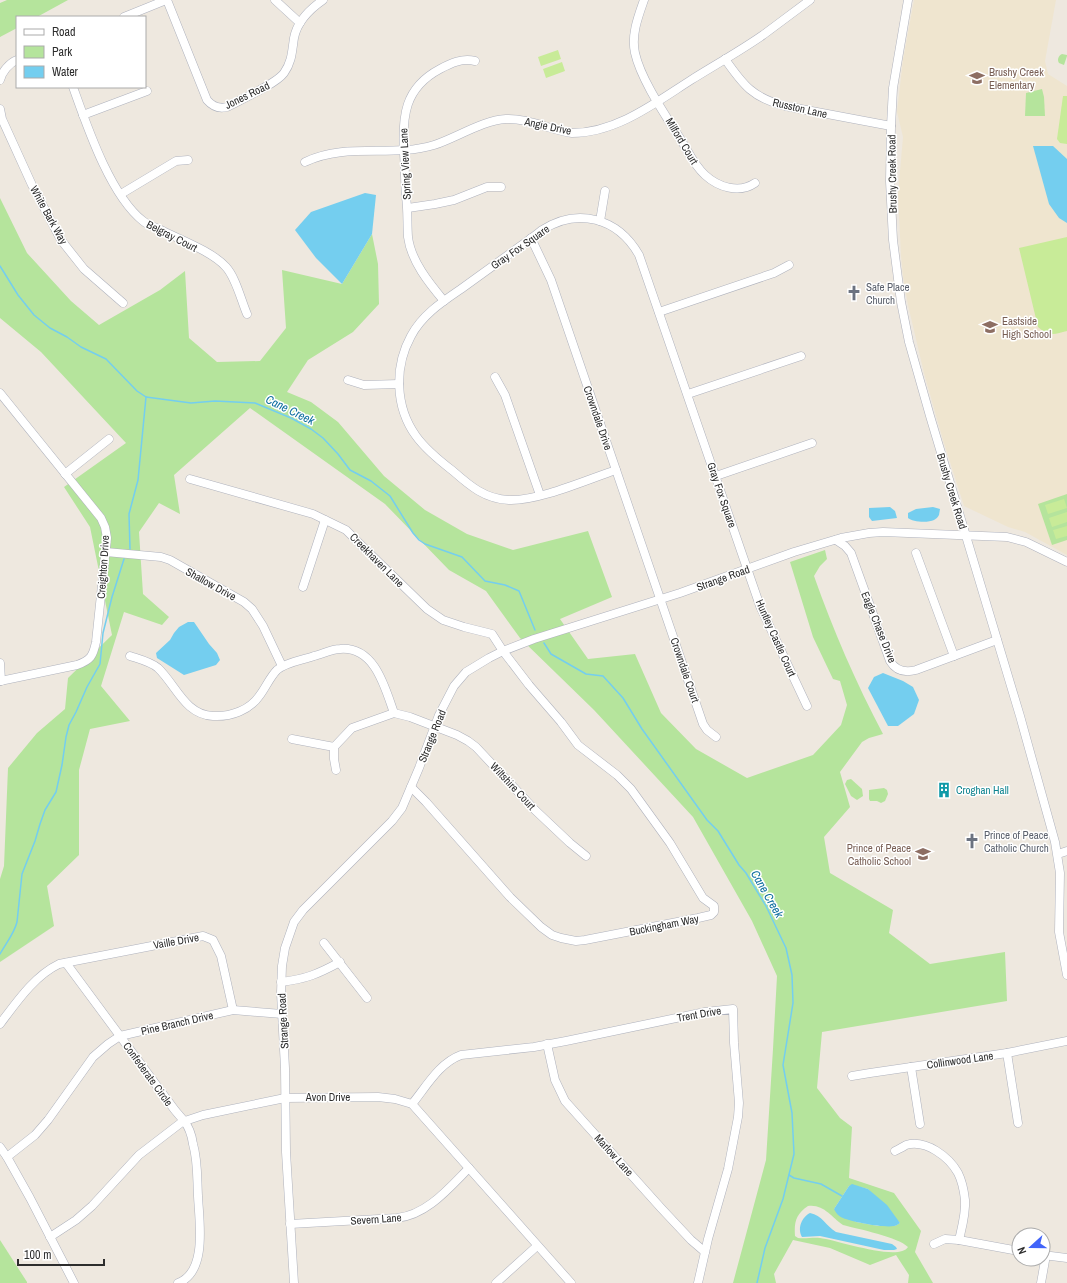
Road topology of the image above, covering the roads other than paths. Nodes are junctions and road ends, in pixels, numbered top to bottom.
1 (166, 0) edge
2 (275, 0) edge
3 (323, 0) edge
4 (644, 0) edge
5 (810, 0) edge
6 (908, 0) edge
7 (126, 16) edge
8 (300, 23) junction
9 (725, 59) junction
10 (16, 60) edge
11 (475, 61) dead end
12 (0, 80) edge
13 (73, 88) edge
14 (147, 91) dead end
15 (658, 101) junction
16 (0, 109) edge
17 (83, 115) junction
18 (891, 126) junction
19 (404, 150) junction
20 (188, 160) dead end
21 (305, 162) dead end
22 (755, 183) dead end
23 (502, 187) dead end
24 (605, 191) dead end
25 (121, 194) junction
26 (408, 208) junction
27 (600, 221) junction
28 (531, 238) junction
29 (789, 265) dead end
30 (444, 301) junction
31 (123, 304) dead end
32 (659, 312) junction
33 (247, 314) dead end
34 (801, 356) dead end
35 (495, 377) dead end
36 (348, 380) dead end
37 (398, 384) junction
38 (0, 393) edge
39 (688, 394) junction
40 (109, 439) dead end
41 (812, 442) dead end
42 (616, 470) junction
43 (65, 474) junction
44 (716, 476) junction
45 (190, 479) dead end
46 (540, 495) junction
47 (326, 520) junction
48 (858, 534) junction
49 (966, 534) junction
50 (836, 540) junction
51 (106, 552) junction
52 (851, 553) junction
53 (916, 553) dead end
54 (1067, 562) edge
55 (747, 569) junction
56 (303, 587) dead end
57 (661, 599) junction
58 (997, 640) junction
59 (503, 651) junction
60 (130, 656) dead end
61 (954, 656) junction
62 (0, 663) edge
63 (282, 666) junction
64 (1, 681) edge
65 (807, 706) dead end
66 (394, 713) junction
67 (435, 727) junction
68 (716, 736) dead end
69 (292, 739) dead end
70 (334, 747) junction
71 (336, 770) dead end
72 (411, 787) junction
73 (1067, 851) edge
74 (1058, 854) junction
75 (586, 856) dead end
76 (324, 943) dead end
77 (340, 962) junction
78 (66, 963) junction
79 (1067, 975) edge
80 (281, 982) junction
81 (367, 998) dead end
82 (233, 1010) junction
83 (282, 1014) junction
84 (0, 1024) edge
85 (120, 1036) junction
86 (1067, 1041) edge
87 (547, 1044) junction
88 (1007, 1053) junction
89 (911, 1066) junction
90 (852, 1076) dead end
91 (285, 1098) junction
92 (412, 1104) junction
93 (185, 1121) junction
94 (1018, 1123) dead end
95 (920, 1124) dead end
96 (0, 1147) edge
97 (895, 1151) dead end
98 (7, 1157) junction
99 (469, 1168) junction
100 (290, 1224) junction
101 (50, 1237) junction
102 (960, 1240) junction
103 (934, 1244) dead end
104 (538, 1246) junction
105 (1011, 1249) edge
106 (705, 1252) junction
107 (1051, 1256) edge
108 (1067, 1258) edge
109 (1043, 1267) edge
110 (74, 1283) edge
111 (180, 1283) edge
112 (294, 1283) edge
113 (496, 1283) edge
114 (571, 1283) edge
115 (698, 1283) edge
116 (1041, 1283) edge

1 - 7 street
1 - 8 street, Jones Road
2 - 8 street
3 - 8 street, Jones Road
4 - 15 street, Milford Court
5 - 9 street, Angie Drive
6 - 18 street, Brushy Creek Road
9 - 15 street, Angie Drive
9 - 18 street, Russton Lane
10 - 12 street
11 - 19 street, Spring View Lane
13 - 17 street, Belgray Court
14 - 17 street
15 - 19 street, Angie Drive
15 - 22 street, Milford Court
16 - 31 street, White Bark Way
17 - 25 street, Belgray Court
18 - 49 street, Brushy Creek Road
19 - 21 street, Angie Drive
19 - 26 street, Spring View Lane
20 - 25 street
23 - 26 street
24 - 27 street
25 - 33 street, Belgray Court
26 - 30 street, Spring View Lane
27 - 28 street, Gray Fox Square
27 - 32 street, Gray Fox Square
28 - 30 street, Gray Fox Square
28 - 42 street, Crowndale Drive
29 - 32 street
30 - 37 street, Gray Fox Square
32 - 39 street, Gray Fox Square
34 - 39 street
35 - 46 street
36 - 37 street
37 - 46 street, Gray Fox Square
38 - 43 street, Creighton Drive
39 - 44 street, Gray Fox Square
40 - 43 street
41 - 44 street
42 - 46 street, Gray Fox Square
42 - 57 street, Crowndale Drive
43 - 51 street, Creighton Drive
44 - 55 street, Gray Fox Square
45 - 47 street, Creekhaven Lane
47 - 56 street
47 - 59 street, Creekhaven Lane
48 - 49 street, Strange Road
48 - 50 street, Strange Road
48 - 52 street
49 - 54 street, Strange Road
49 - 58 street, Brushy Creek Road
50 - 52 street, Eagle Chase Drive
50 - 55 street, Strange Road
51 - 63 street, Shallow Drive
51 - 64 street, Creighton Drive
52 - 61 street, Eagle Chase Drive
53 - 61 street
55 - 57 street, Strange Road
55 - 65 street, Huntley Castle Court
57 - 59 street, Strange Road
57 - 68 street, Crowndale Court
58 - 61 street, Eagle Chase Drive
58 - 74 street, Brushy Creek Road
59 - 67 street, Strange Road
59 - 72 street, Buckingham Way
60 - 63 street
62 - 64 street
63 - 66 street
66 - 67 street, Wiltshire Court
66 - 70 street
67 - 72 street, Strange Road
67 - 75 street, Wiltshire Court
69 - 70 street
70 - 71 street
72 - 80 street, Strange Road
73 - 74 street
74 - 79 street, Brushy Creek Road
76 - 77 street
77 - 80 street
77 - 81 street
78 - 82 street, Vaille Drive
78 - 84 street
78 - 85 street, Confederate Circle
80 - 83 street, Strange Road
82 - 83 street, Pine Branch Drive
82 - 85 street, Pine Branch Drive
83 - 91 street, Strange Road
85 - 93 street, Confederate Circle
85 - 98 street, Pine Branch Drive
86 - 88 street, Collinwood Lane
87 - 92 street, Trent Drive
87 - 106 street, Marlow Lane
87 - 106 street, Trent Drive
88 - 89 street, Collinwood Lane
88 - 94 street
89 - 90 street, Collinwood Lane
89 - 95 street
91 - 92 street, Avon Drive
91 - 93 street, Avon Drive
91 - 100 street, Strange Road
92 - 99 street
93 - 101 street, Avon Drive
93 - 111 street, Confederate Circle
96 - 98 street
97 - 102 street
98 - 101 street
99 - 100 street, Severn Lane
99 - 104 street
100 - 112 street, Strange Road
101 - 110 street
102 - 103 street
102 - 105 street
104 - 113 street
104 - 114 street
106 - 115 street, Trent Drive
107 - 108 street
109 - 116 street

